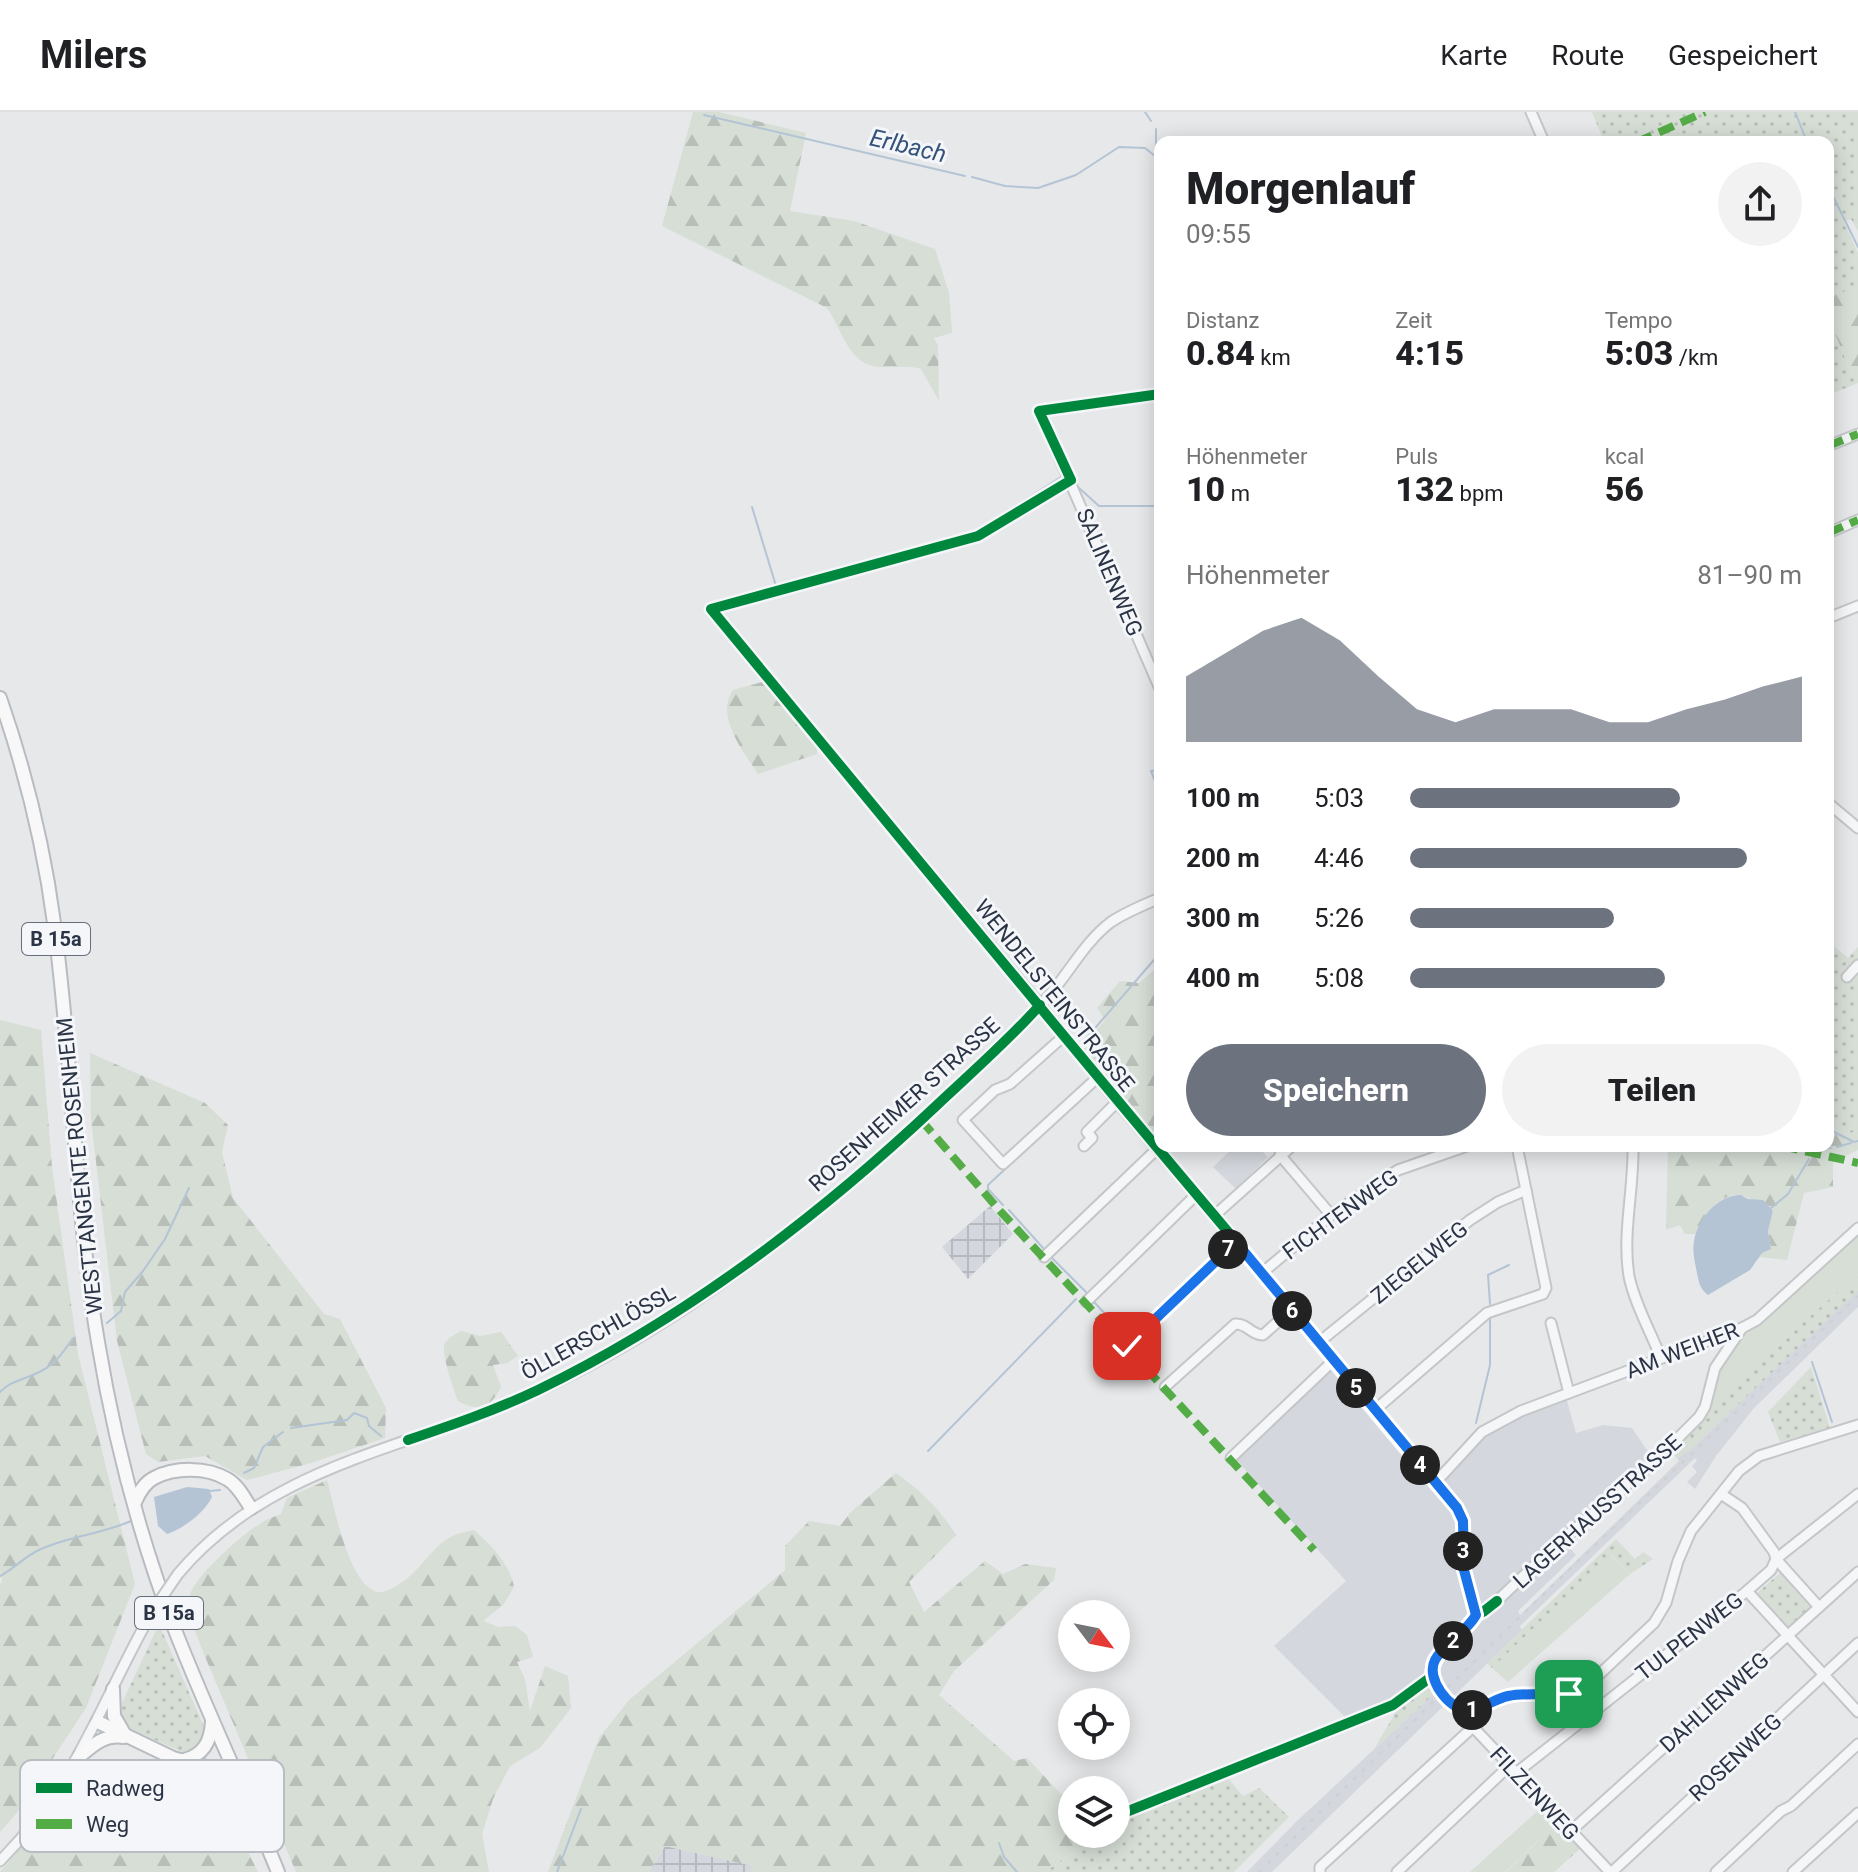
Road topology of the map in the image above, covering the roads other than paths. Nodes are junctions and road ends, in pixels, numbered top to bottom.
1 (1531, 112) edge
2 (1541, 136) edge
3 (1154, 395) edge
4 (1858, 434) edge
5 (1834, 444) edge
6 (1857, 525) edge
7 (1834, 531) edge
8 (1858, 606) edge
9 (1834, 616) edge
10 (1154, 675) edge
11 (0, 698) edge
12 (830, 753) dead end
13 (1834, 808) edge
14 (1858, 828) edge
15 (1154, 901) edge
16 (1858, 965) edge
17 (1847, 977) dead end
18 (1040, 1005) junction
19 (1065, 1035) junction
20 (1097, 1078) junction
21 (1117, 1102) junction
22 (1154, 1145) edge
23 (1084, 1146) dead end
24 (1154, 1152) edge
25 (1160, 1152) edge
26 (1284, 1152) edge
27 (1450, 1152) edge
28 (1518, 1152) edge
29 (1633, 1152) edge
30 (1280, 1155) junction
31 (1526, 1190) junction
32 (1196, 1195) junction
33 (1331, 1215) junction
34 (1214, 1216) junction
35 (1858, 1228) edge
36 (792, 1231) joint
37 (1236, 1242) junction
38 (1044, 1257) dead end
39 (1262, 1273) junction
40 (1086, 1302) dead end
41 (1291, 1310) junction
42 (1551, 1323) dead end
43 (1742, 1328) junction
44 (1318, 1343) junction
45 (1127, 1346) dead end
46 (1661, 1358) junction
47 (1333, 1361) junction
48 (1165, 1387) dead end
49 (1569, 1393) junction
50 (1375, 1410) junction
51 (1858, 1425) edge
52 (1231, 1458) dead end
53 (124, 1465) junction
54 (153, 1478) junction
55 (1435, 1483) junction
56 (1721, 1494) junction
57 (1858, 1494) edge
58 (135, 1502) junction
59 (251, 1508) junction
60 (1776, 1559) junction
61 (1858, 1572) edge
62 (1747, 1591) junction
63 (1819, 1607) junction
64 (1476, 1615) junction
65 (1787, 1636) junction
66 (1858, 1643) edge
67 (1823, 1674) junction
68 (1431, 1677) junction
69 (113, 1689) junction
70 (1393, 1705) dead end
71 (1463, 1711) junction
72 (1858, 1712) edge
73 (213, 1720) junction
74 (98, 1722) junction
75 (1473, 1727) junction
76 (127, 1738) junction
77 (1858, 1744) edge
78 (80, 1756) junction
79 (77, 1760) edge
80 (181, 1760) joint
81 (230, 1760) edge
82 (1512, 1770) junction
83 (1858, 1813) edge
84 (1571, 1831) junction
85 (20, 1838) edge
86 (269, 1852) edge
87 (0, 1861) edge
88 (278, 1872) edge
89 (1320, 1872) edge
90 (1397, 1872) edge
91 (1611, 1872) edge
92 (1716, 1872) edge
93 (1793, 1872) edge

1 - 2 street
3 - 10 street, SALINENWEG
4 - 5 street
6 - 7 street
8 - 9 street
11 - 53 highway, WESTTANGENTE ROSENHEIM / B 15a
12 - 18 street, WENDELSTEINSTRASSE
13 - 14 street
15 - 18 street, ROSENHEIMER STRASSE
16 - 17 street
18 - 19 street, WENDELSTEINSTRASSE
18 - 36 street, ROSENHEIMER STRASSE
19 - 20 street, WENDELSTEINSTRASSE
19 - 20 street
20 - 21 street, WENDELSTEINSTRASSE
21 - 22 street, WENDELSTEINSTRASSE
21 - 23 street
24 - 38 street
25 - 32 street, WENDELSTEINSTRASSE
26 - 30 street
27 - 33 street, FICHTENWEG
28 - 31 street
29 - 46 street
30 - 33 street
30 - 34 street
31 - 44 street, ZIEGELWEG
31 - 50 street
32 - 34 street, WENDELSTEINSTRASSE
32 - 40 street
33 - 39 street, FICHTENWEG
34 - 37 street, WENDELSTEINSTRASSE
35 - 43 street, AM WEIHER
36 - 59 street, ÖLLERSCHLÖSSL
37 - 39 street, WENDELSTEINSTRASSE
37 - 45 street
39 - 41 street, WENDELSTEINSTRASSE
41 - 44 street, WENDELSTEINSTRASSE
41 - 48 street
42 - 49 street
43 - 46 street, AM WEIHER
43 - 64 street, LAGERHAUSSTRASSE
44 - 47 street, WENDELSTEINSTRASSE
46 - 49 street, AM WEIHER
47 - 50 street, WENDELSTEINSTRASSE
47 - 52 street
49 - 55 street, AM WEIHER
50 - 55 street, WENDELSTEINSTRASSE
51 - 56 street
53 - 54 highway
53 - 58 highway, WESTTANGENTE ROSENHEIM / B 15a
54 - 58 highway
54 - 59 highway
55 - 64 street, WENDELSTEINSTRASSE
56 - 60 street
56 - 71 street
57 - 60 street, TULPENWEG
58 - 73 highway, WESTTANGENTE ROSENHEIM / B 15a
59 - 69 street, ÖLLERSCHLÖSSL, bridge
60 - 62 street, TULPENWEG
60 - 63 street
61 - 63 street, DAHLIENWEG
62 - 65 street
62 - 82 street, TULPENWEG
63 - 65 street, DAHLIENWEG
64 - 68 street, LAGERHAUSSTRASSE
65 - 67 street
65 - 84 street, DAHLIENWEG
66 - 67 street, ROSENWEG
67 - 72 street
67 - 91 street, ROSENWEG
68 - 70 street
68 - 71 street
69 - 74 street, ÖLLERSCHLÖSSL
69 - 76 highway
71 - 75 street, FILZENWEG
73 - 80 highway
73 - 81 highway, B 15a
74 - 76 highway
74 - 78 street, ÖLLERSCHLÖSSL
75 - 82 street, FILZENWEG
75 - 89 street
76 - 78 highway
76 - 80 highway
77 - 92 street
78 - 79 street, ÖLLERSCHLÖSSL
82 - 84 street, FILZENWEG
82 - 90 street, TULPENWEG
83 - 93 street
84 - 91 street, FILZENWEG
85 - 87 street, ÖLLERSCHLÖSSL
86 - 88 highway, B 15a

